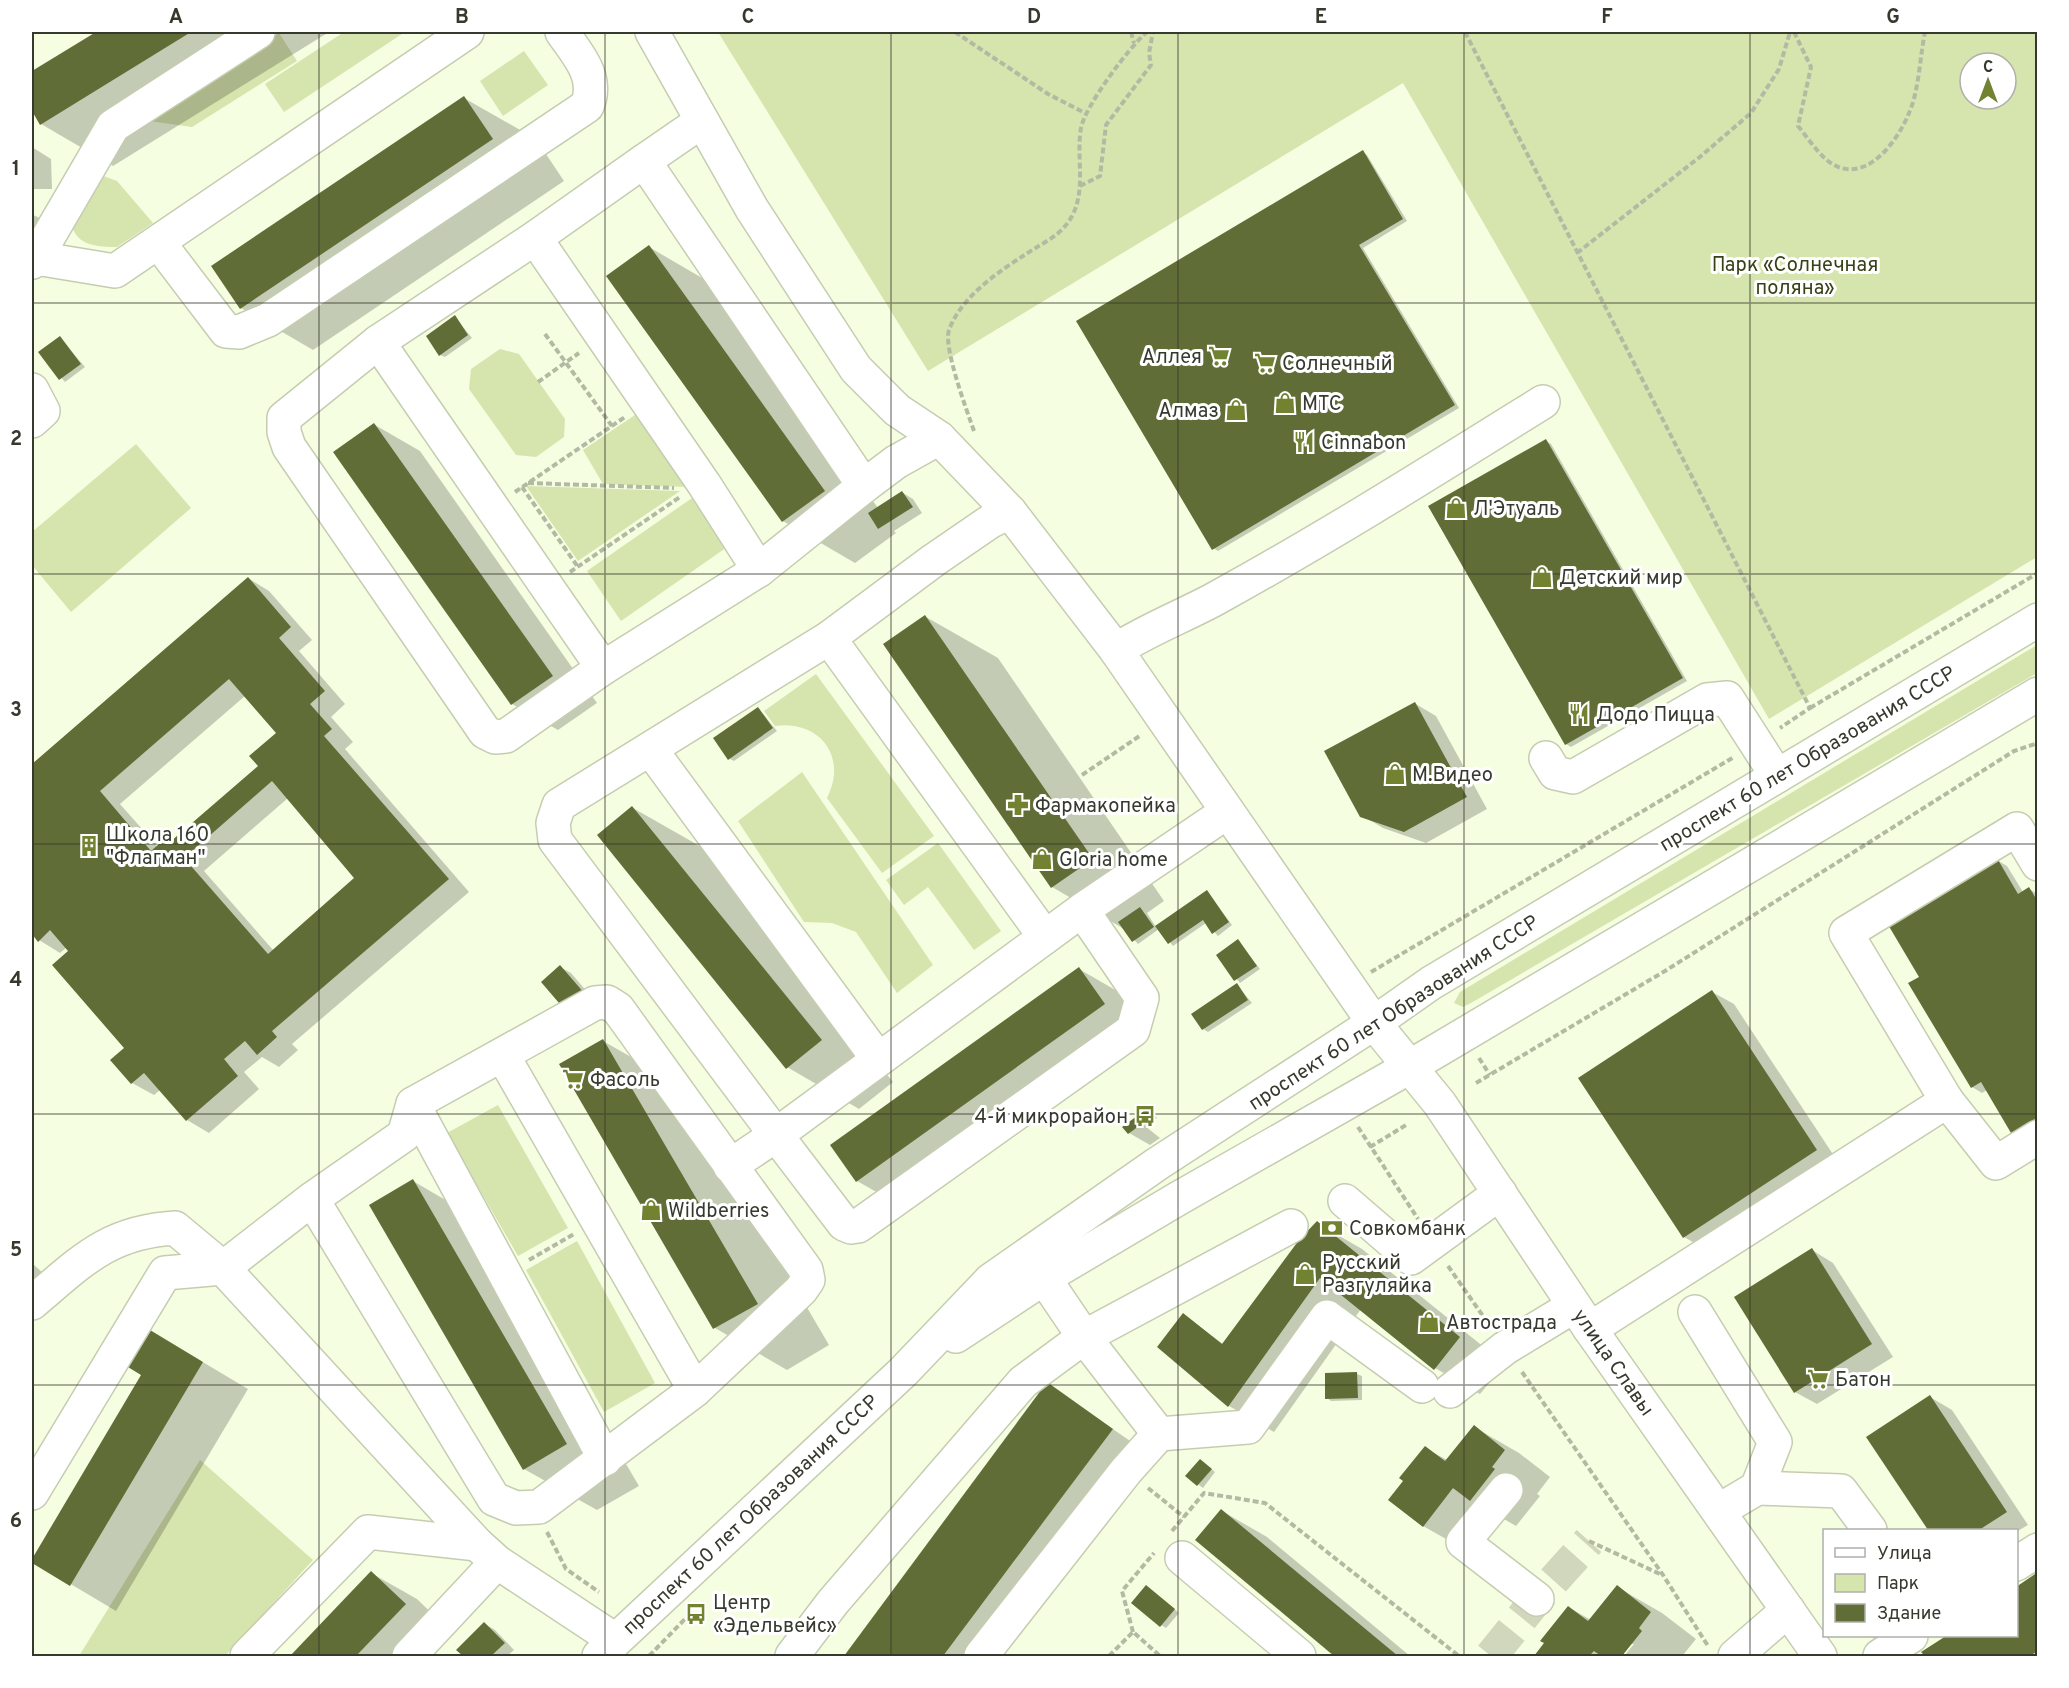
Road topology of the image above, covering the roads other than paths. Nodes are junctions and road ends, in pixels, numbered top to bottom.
1 (258, 32) edge
2 (467, 32) edge
3 (562, 32) edge
4 (652, 32) edge
5 (702, 121) junction
6 (644, 161) junction
7 (535, 238) junction
8 (159, 243) junction
9 (34, 260) edge
10 (378, 342) junction
11 (32, 390) edge
12 (1543, 402) dead end
13 (32, 421) edge
14 (939, 438) junction
15 (864, 486) junction
16 (1010, 512) junction
17 (759, 570) junction
18 (2037, 620) edge
19 (829, 638) junction
20 (1116, 651) junction
21 (603, 668) junction
22 (2037, 694) edge
23 (651, 750) junction
24 (1546, 758) dead end
25 (1777, 776) junction
26 (1227, 812) junction
27 (2037, 864) edge
28 (1082, 910) junction
29 (1045, 937) junction
30 (1374, 1023) junction
31 (503, 1056) junction
32 (878, 1059) junction
33 (1411, 1066) junction
34 (1947, 1101) junction
35 (413, 1104) junction
36 (776, 1136) junction
37 (2037, 1137) edge
38 (730, 1166) junction
39 (1500, 1193) junction
40 (312, 1199) junction
41 (1345, 1201) dead end
42 (1291, 1226) dead end
43 (223, 1268) junction
44 (1044, 1278) junction
45 (32, 1304) edge
46 (1695, 1312) dead end
47 (1582, 1317) junction
48 (1084, 1337) junction
49 (903, 1372) junction
50 (695, 1390) junction
51 (1159, 1434) junction
52 (605, 1459) junction
53 (1757, 1488) junction
54 (1506, 1490) dead end
55 (32, 1493) edge
56 (1720, 1510) junction
57 (1869, 1529) edge
58 (1170, 1546) road end
59 (2037, 1550) edge
60 (487, 1553) junction
61 (2018, 1563) edge
62 (1537, 1599) dead end
63 (1788, 1610) junction
64 (1908, 1637) edge
65 (607, 1648) edge
66 (1722, 1652) edge
67 (247, 1656) edge
68 (409, 1656) edge
69 (792, 1656) edge
70 (981, 1656) edge
71 (1299, 1656) edge
72 (1820, 1656) edge
73 (1880, 1656) edge

1 - 9 main road
2 - 8 main road
3 - 8 main road
4 - 5 main road, улица Славы
5 - 6 main road
5 - 14 main road, улица Славы
6 - 7 main road
6 - 15 main road
7 - 10 main road
7 - 17 main road
8 - 9 main road
10 - 21 main road
10 - 21 main road
11 - 13 main road
12 - 20 main road
14 - 15 main road
14 - 16 main road, улица Славы
15 - 17 main road
16 - 19 main road
16 - 20 main road, улица Славы
17 - 21 main road
18 - 25 main road, проспект 60 лет Образования СССР
19 - 23 main road
19 - 29 main road
20 - 26 main road, улица Славы
22 - 33 main road, проспект 60 лет Образования СССР
23 - 32 main road
23 - 36 main road
24 - 25 main road
25 - 30 main road, проспект 60 лет Образования СССР
26 - 28 main road
26 - 30 main road, улица Славы
27 - 34 main road
28 - 29 main road
28 - 36 main road
29 - 32 main road
30 - 33 main road, улица Славы
30 - 49 main road, проспект 60 лет Образования СССР
31 - 35 main road
31 - 38 main road
31 - 50 main road
32 - 36 main road
33 - 39 main road, улица Славы
33 - 44 main road, проспект 60 лет Образования СССР
34 - 37 main road
34 - 47 main road
35 - 40 main road
35 - 52 main road
36 - 38 main road
38 - 50 main road
39 - 41 main road
39 - 47 main road, улица Славы
40 - 43 main road
40 - 52 main road
42 - 48 main road
43 - 45 main road
43 - 55 main road
43 - 60 main road
44 - 48 main road
44 - 49 main road, проспект 60 лет Образования СССР
46 - 53 main road
47 - 51 main road
47 - 56 main road, улица Славы
48 - 51 main road
48 - 69 main road
49 - 65 main road, проспект 60 лет Образования СССР
50 - 52 main road
51 - 70 main road
53 - 56 main road
53 - 57 main road
54 - 62 main road
56 - 63 main road, улица Славы
58 - 71 main road
59 - 61 main road
60 - 65 main road
60 - 67 main road
60 - 68 main road
63 - 66 main road
63 - 72 main road, улица Славы
64 - 73 main road

